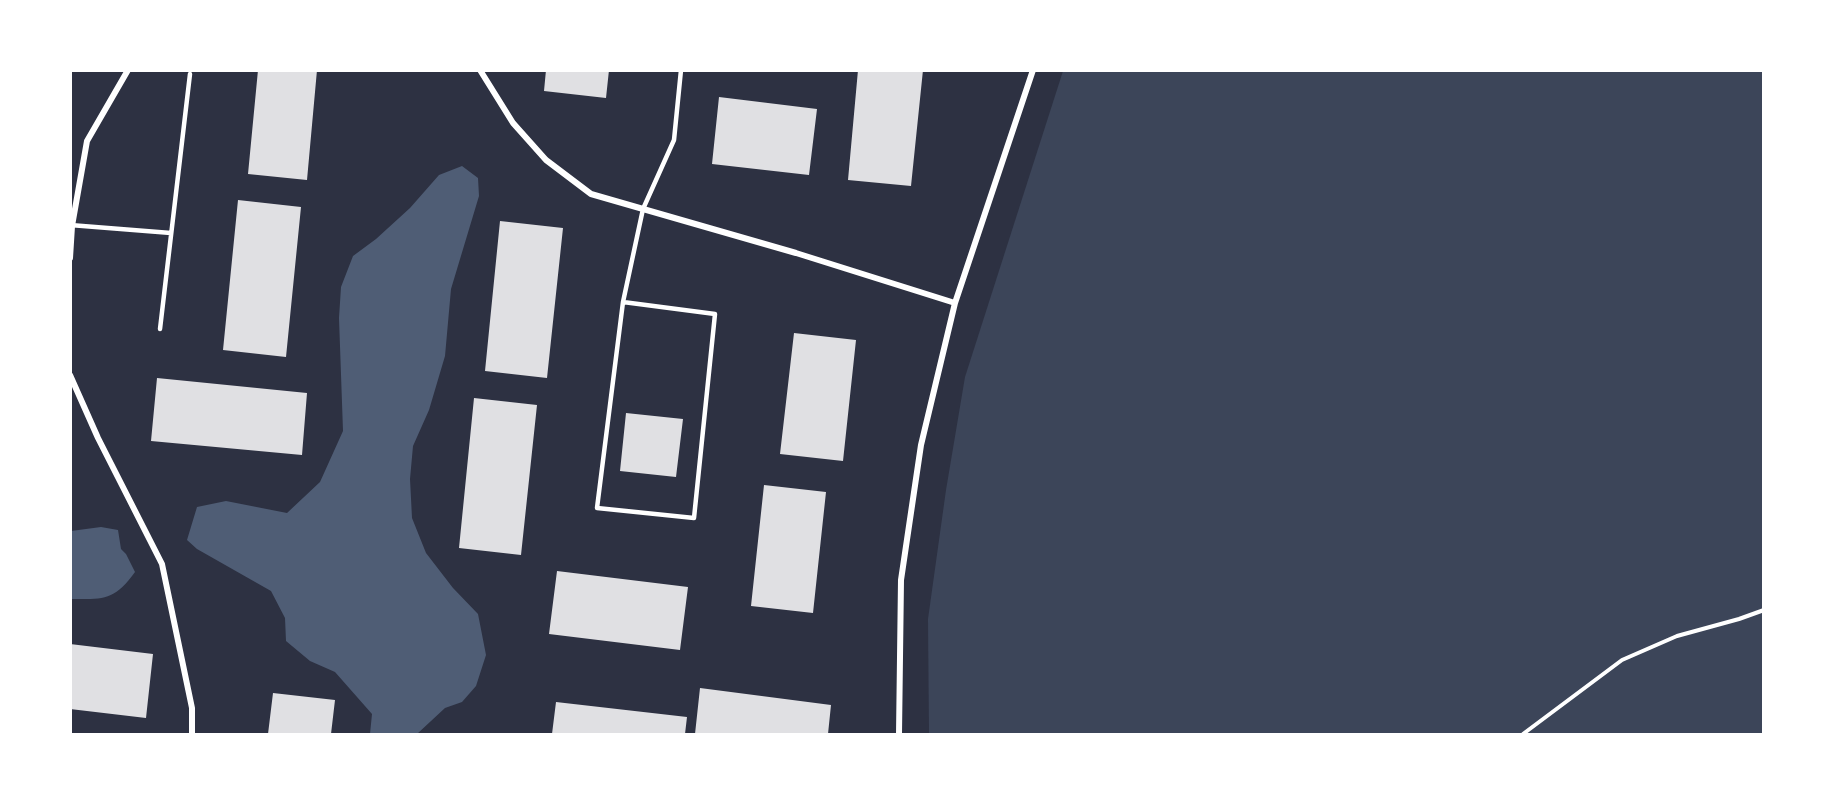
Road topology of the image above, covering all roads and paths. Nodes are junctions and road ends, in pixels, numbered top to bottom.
1 (128, 70) edge
2 (480, 70) edge
3 (681, 70) edge
4 (1033, 70) edge
5 (190, 74) dead end
6 (643, 209) junction
7 (71, 226) edge
8 (171, 234) junction
9 (70, 258) edge
10 (623, 302) junction
11 (955, 303) junction
12 (160, 329) dead end
13 (70, 375) edge
14 (1764, 610) edge
15 (192, 735) edge
16 (899, 735) edge
17 (1523, 735) edge

1 - 7 street
2 - 6 street
3 - 6 lane
4 - 11 street
5 - 8 lane
6 - 10 lane
6 - 11 street
7 - 8 lane
7 - 9 street
8 - 12 lane
10 - 10 lane
11 - 16 street
13 - 15 street
14 - 17 path

